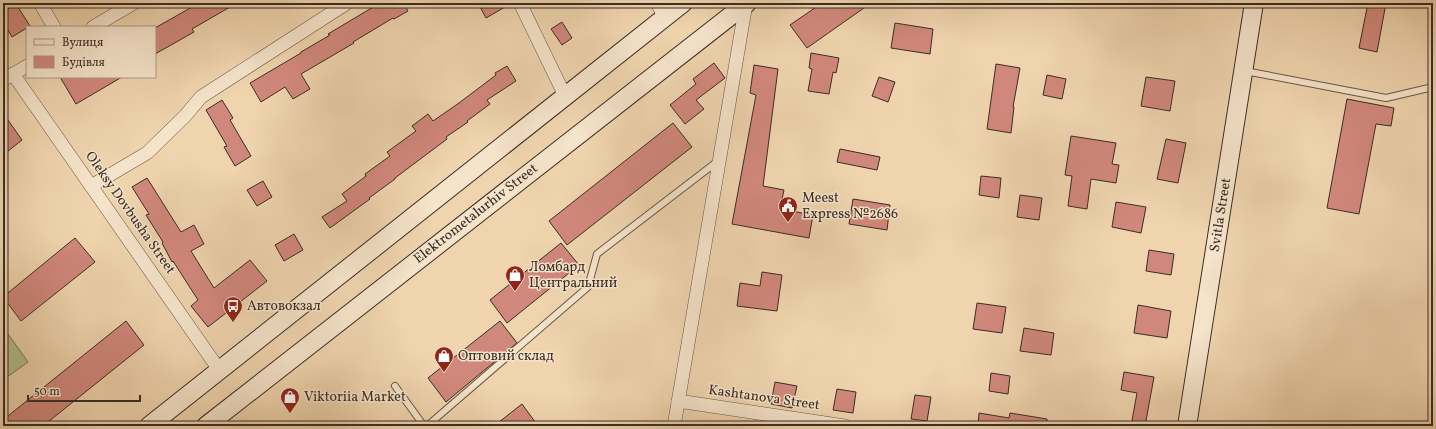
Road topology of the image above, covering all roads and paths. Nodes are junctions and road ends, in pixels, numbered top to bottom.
1 (40, 3) edge
2 (134, 3) edge
3 (347, 3) edge
4 (520, 3) edge
5 (682, 3) edge
6 (747, 3) edge
7 (1254, 3) edge
8 (661, 10) edge
9 (53, 26) edge
10 (95, 26) edge
11 (26, 67) edge
12 (1244, 71) junction
13 (8, 77) edge
14 (1433, 87) edge
15 (565, 96) junction
16 (719, 160) junction
17 (91, 186) junction
18 (220, 371) junction
19 (395, 386) dead end
20 (678, 401) junction
21 (149, 426) edge
22 (206, 426) edge
23 (424, 426) edge
24 (428, 426) edge
25 (674, 426) edge
26 (845, 426) edge
27 (1187, 426) edge

1 - 9 street
2 - 10 street
3 - 17 street
4 - 15 street
5 - 8 main road
6 - 16 street
6 - 22 main road, Elektrometalurhiv Street
7 - 12 main road, Svitla Street
8 - 15 main road
11 - 13 street
12 - 14 lane
12 - 27 main road, Svitla Street
13 - 17 street, Oleksy Dovbusha Street
15 - 18 main road
16 - 20 street
16 - 24 lane
17 - 18 street, Oleksy Dovbusha Street
18 - 21 main road
19 - 23 lane
20 - 25 street
20 - 26 street, Kashtanova Street

